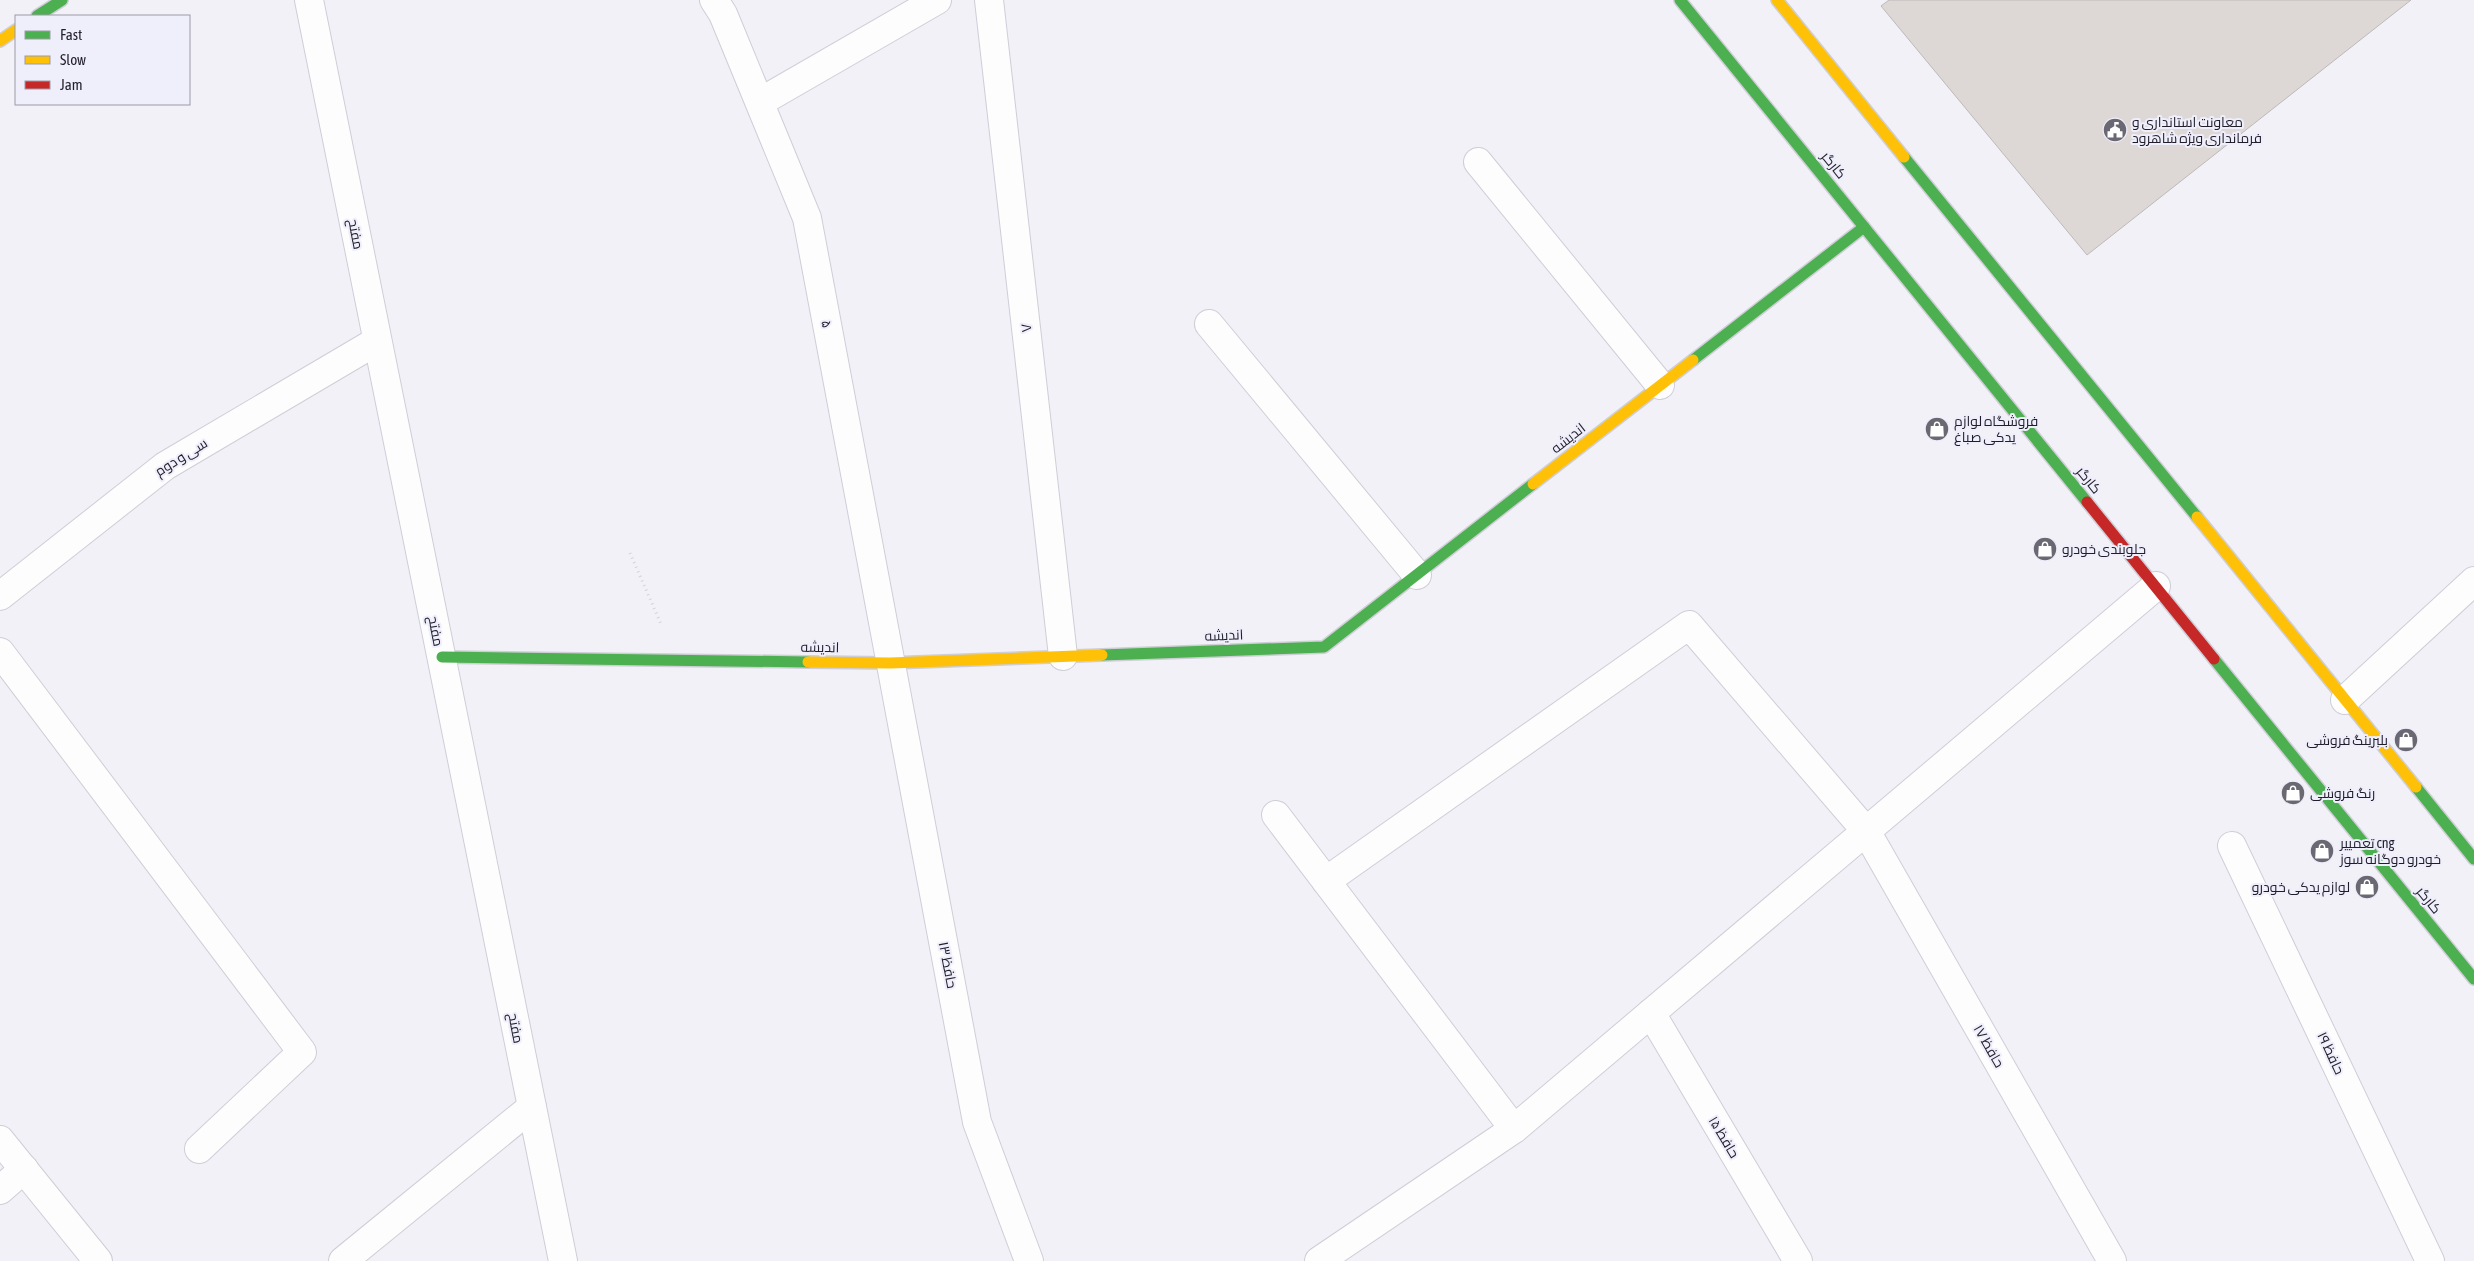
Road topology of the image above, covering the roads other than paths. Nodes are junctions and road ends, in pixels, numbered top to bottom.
1 (62, 0) edge
2 (309, 0) edge
3 (714, 0) edge
4 (937, 0) edge
5 (989, 0) edge
6 (1680, 0) edge
7 (1777, 0) edge
8 (39, 15) edge
9 (15, 31) edge
10 (0, 41) edge
11 (760, 102) junction
12 (1478, 162) dead end
13 (1864, 227) junction
14 (1209, 324) dead end
15 (377, 341) junction
16 (1660, 385) junction
17 (1417, 575) junction
18 (2474, 581) edge
19 (2156, 586) junction
20 (0, 596) edge
21 (0, 652) edge
22 (1062, 656) junction
23 (442, 657) junction
24 (890, 663) junction
25 (2346, 700) junction
26 (1276, 815) dead end
27 (1866, 831) junction
28 (2232, 846) dead end
29 (2474, 859) edge
30 (1326, 881) junction
31 (2474, 979) edge
32 (1651, 1013) junction
33 (532, 1106) junction
34 (1514, 1129) junction
35 (0, 1140) edge
36 (199, 1149) dead end
37 (24, 1169) junction
38 (0, 1190) edge
39 (98, 1261) edge
40 (343, 1261) edge
41 (564, 1261) edge
42 (1029, 1261) edge
43 (1319, 1261) edge
44 (1798, 1261) edge
45 (2112, 1261) edge
46 (2430, 1261) edge

1 - 8 main road
2 - 15 street, مفتح
3 - 11 street, ۵
4 - 11 street
5 - 22 street, ۷
6 - 13 main road, کارگر
7 - 25 main road
9 - 10 main road
11 - 24 street, ۵
12 - 16 street
13 - 16 main road, اندیشه
13 - 19 main road, کارگر
14 - 17 street
15 - 20 street, سی و دوم
15 - 23 street, مفتح
16 - 17 main road, اندیشه
17 - 22 main road, اندیشه
18 - 25 street
19 - 27 street
19 - 31 main road, کارگر
21 - 36 street
22 - 24 main road, اندیشه
23 - 24 main road, اندیشه
23 - 33 street, مفتح
24 - 42 street, حافظ ۱۳
25 - 29 main road
26 - 30 street
27 - 30 street, حافظ ۱۷
27 - 32 street
27 - 45 street, حافظ ۱۷
28 - 46 street, حافظ ۱۹
30 - 34 street
32 - 34 street
32 - 44 street, حافظ ۱۵
33 - 40 street
33 - 41 street, مفتح
34 - 43 street
35 - 37 street
37 - 38 street
37 - 39 street

